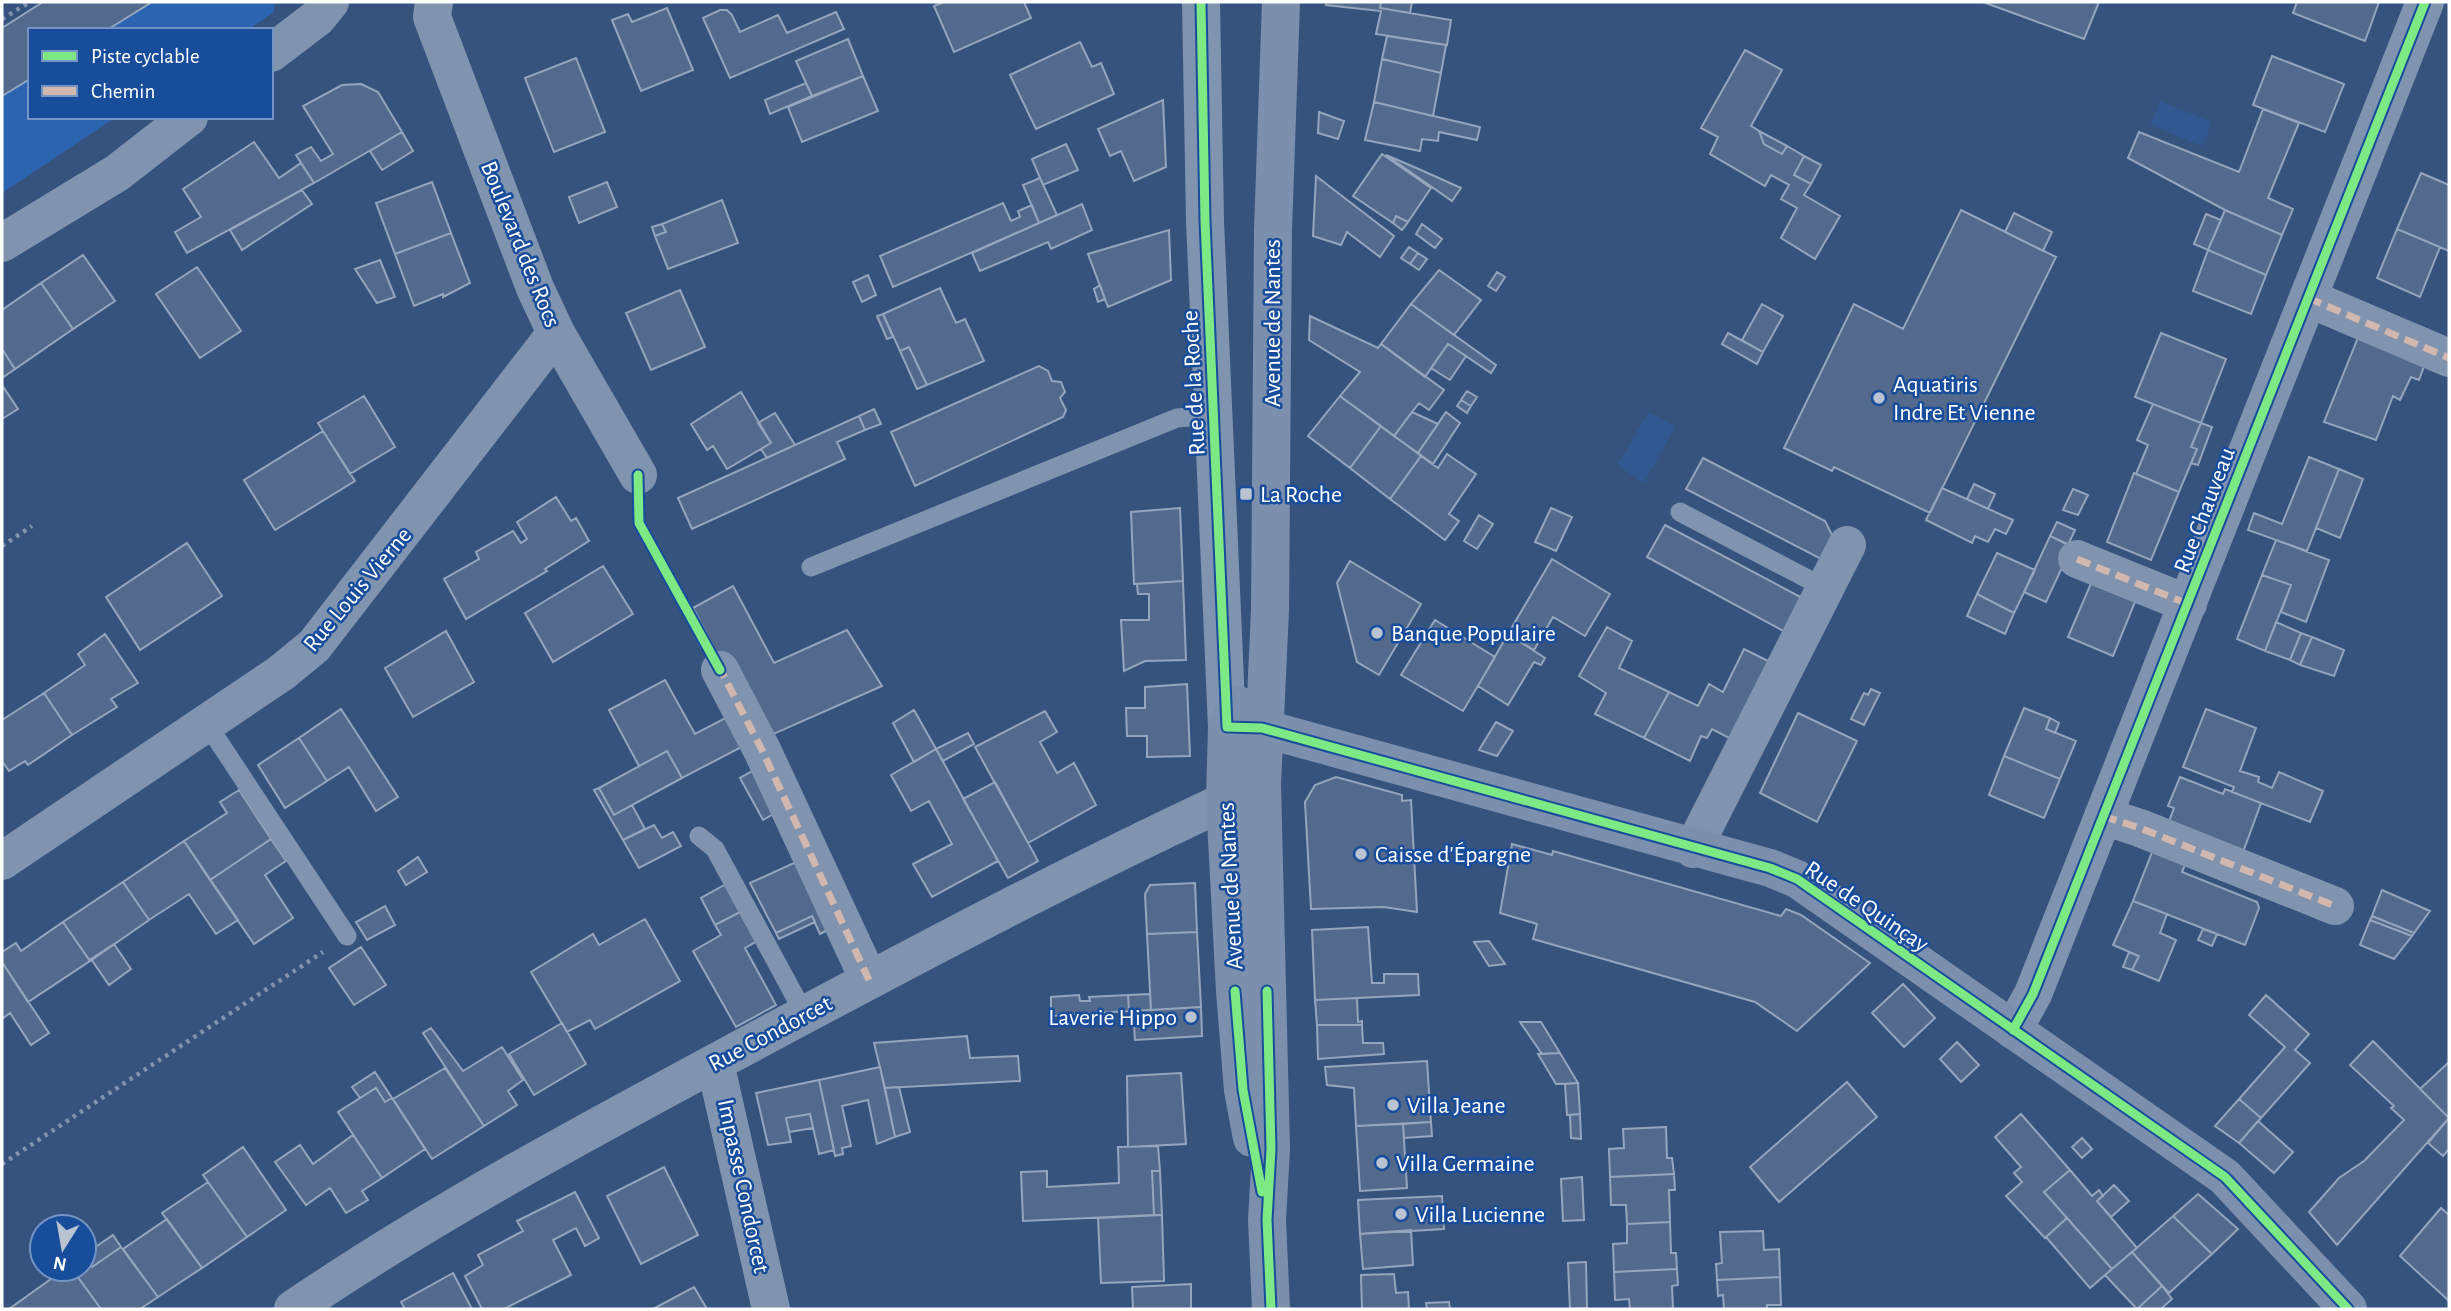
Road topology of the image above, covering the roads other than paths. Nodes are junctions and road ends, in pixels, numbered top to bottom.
1 (330, 2) edge
2 (434, 2) edge
3 (1201, 2) edge
4 (1281, 2) edge
5 (2425, 2) edge
6 (273, 51) edge
7 (185, 119) edge
8 (2, 243) edge
9 (2308, 298) junction
10 (556, 333) junction
11 (2449, 358) edge
12 (1214, 415) junction
13 (638, 475) dead end
14 (1680, 512) dead end
15 (1847, 545) dead end
16 (2077, 559) dead end
17 (811, 566) dead end
18 (1825, 588) junction
19 (2188, 604) junction
20 (720, 670) dead end
21 (207, 724) junction
22 (1245, 727) junction
23 (1262, 784) junction
24 (1225, 801) junction
25 (2103, 816) junction
26 (699, 836) dead end
27 (1693, 849) junction
28 (2, 861) edge
29 (2335, 906) dead end
30 (347, 936) road end
31 (869, 981) junction
32 (805, 1014) junction
33 (2014, 1030) junction
34 (715, 1063) junction
35 (1267, 1220) junction
36 (293, 1309) edge
37 (771, 1309) edge
38 (1271, 1309) edge
39 (2348, 1309) edge

1 - 6 street
2 - 10 street, Boulevard des Rocs
3 - 12 street, Rue de la Roche
4 - 22 main road, Avenue de Nantes
5 - 9 street, Rue Chauveau
7 - 8 street
9 - 11 street
9 - 19 street, Rue Chauveau
10 - 13 street, Boulevard des Rocs
10 - 21 street, Rue Louis Vierne
12 - 17 lane
12 - 22 street, Rue de la Roche
14 - 18 lane
15 - 18 street
16 - 19 street
18 - 27 street
19 - 25 street, Rue Chauveau
20 - 31 street
21 - 28 street, Rue Louis Vierne
21 - 30 lane
22 - 23 main road, Avenue de Nantes
22 - 24 main road, Avenue de Nantes
22 - 27 main road, Rue de Quinçay
23 - 24 street, Rue Condorcet
23 - 35 main road, Avenue de Nantes
24 - 31 street, Rue Condorcet
24 - 35 main road, Avenue de Nantes
25 - 29 street
25 - 33 street, Rue Chauveau
26 - 32 lane
27 - 33 main road, Rue de Quinçay
31 - 32 street, Rue Condorcet
32 - 34 street, Rue Condorcet
33 - 39 main road, Rue de Quinçay
34 - 36 street, Rue Condorcet
34 - 37 street, Impasse Condorcet
35 - 38 main road, Avenue de Nantes

